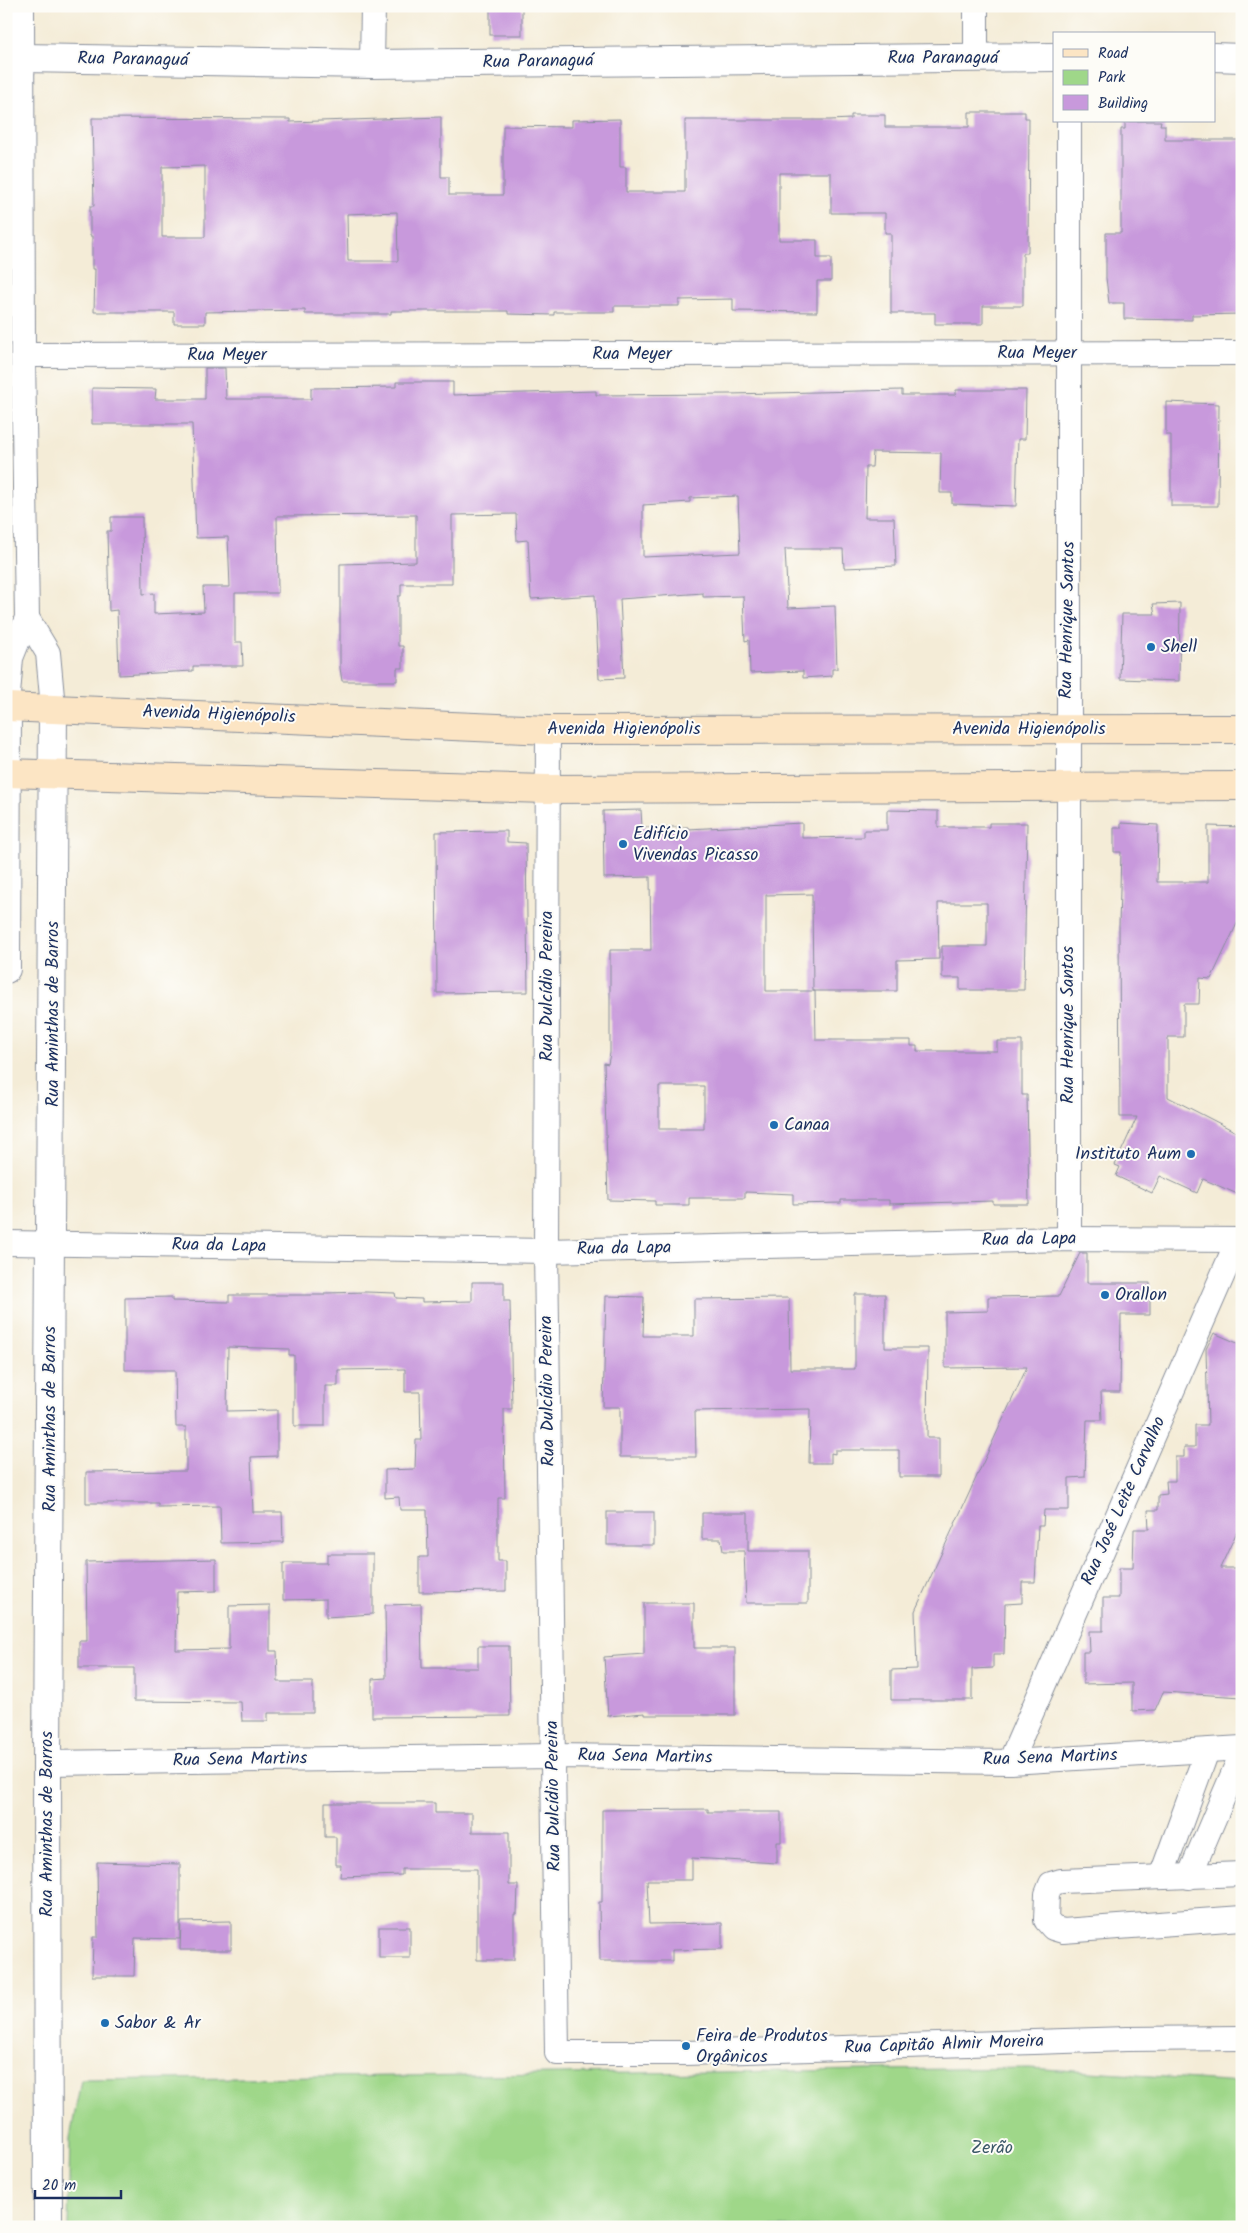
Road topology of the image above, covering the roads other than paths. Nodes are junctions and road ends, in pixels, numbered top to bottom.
1 (22, 6) edge
2 (373, 6) edge
3 (976, 6) edge
4 (976, 57) junction
5 (1053, 57) edge
6 (1216, 57) edge
7 (22, 58) junction
8 (1242, 58) edge
9 (372, 64) junction
10 (1069, 122) edge
11 (1071, 353) junction
12 (1242, 353) edge
13 (23, 355) junction
14 (27, 618) junction
15 (7, 707) edge
16 (53, 708) junction
17 (1242, 729) edge
18 (548, 730) junction
19 (1067, 730) junction
20 (7, 773) edge
21 (54, 774) junction
22 (1068, 785) junction
23 (1242, 786) edge
24 (547, 789) junction
25 (6, 969) edge
26 (1069, 1239) junction
27 (1240, 1240) edge
28 (6, 1243) edge
29 (52, 1243) junction
30 (546, 1250) junction
31 (1242, 1748) edge
32 (1207, 1750) junction
33 (1242, 1753) edge
34 (553, 1756) junction
35 (1010, 1762) junction
36 (47, 1763) junction
37 (1242, 1874) edge
38 (1161, 1876) junction
39 (1189, 1876) junction
40 (1242, 1918) edge
41 (1242, 2038) edge
42 (557, 2052) joint
43 (48, 2227) edge

1 - 7 street
2 - 9 street
3 - 4 street
4 - 5 street, Rua Paranaguá
4 - 9 street, Rua Paranaguá
6 - 8 street
7 - 9 street, Rua Paranaguá
7 - 13 street
10 - 11 street, Rua Henrique Santos
11 - 12 street, Rua Meyer
11 - 13 street, Rua Meyer
11 - 19 street, Rua Henrique Santos
13 - 14 street
14 - 15 street
14 - 16 street, Rua Aminthas de Barros
15 - 16 main road, Avenida Higienópolis
15 - 20 street
16 - 18 main road, Avenida Higienópolis
16 - 21 street, Rua Aminthas de Barros
17 - 19 main road, Avenida Higienópolis
18 - 19 main road, Avenida Higienópolis
18 - 24 street, Rua Dulcídio Pereira
19 - 22 street, Rua Henrique Santos
20 - 21 main road
20 - 25 street
21 - 24 main road
21 - 29 street, Rua Aminthas de Barros
22 - 23 main road
22 - 24 main road
22 - 26 street, Rua Henrique Santos
24 - 30 street, Rua Dulcídio Pereira
26 - 27 street, Rua da Lapa
26 - 30 street, Rua da Lapa
27 - 35 street, Rua José Leite Carvalho
28 - 29 street, Rua da Lapa
29 - 30 street, Rua da Lapa
29 - 36 street, Rua Aminthas de Barros
30 - 34 street, Rua Dulcídio Pereira
31 - 32 street, Rua Sena Martins
32 - 35 street, Rua Sena Martins
32 - 38 street
33 - 39 street
34 - 35 street, Rua Sena Martins
34 - 36 street, Rua Sena Martins
34 - 42 street, Rua Dulcídio Pereira
36 - 43 street, Rua Aminthas de Barros
37 - 39 street
38 - 39 street
38 - 40 street
41 - 42 street, Rua Capitão Almir Moreira

